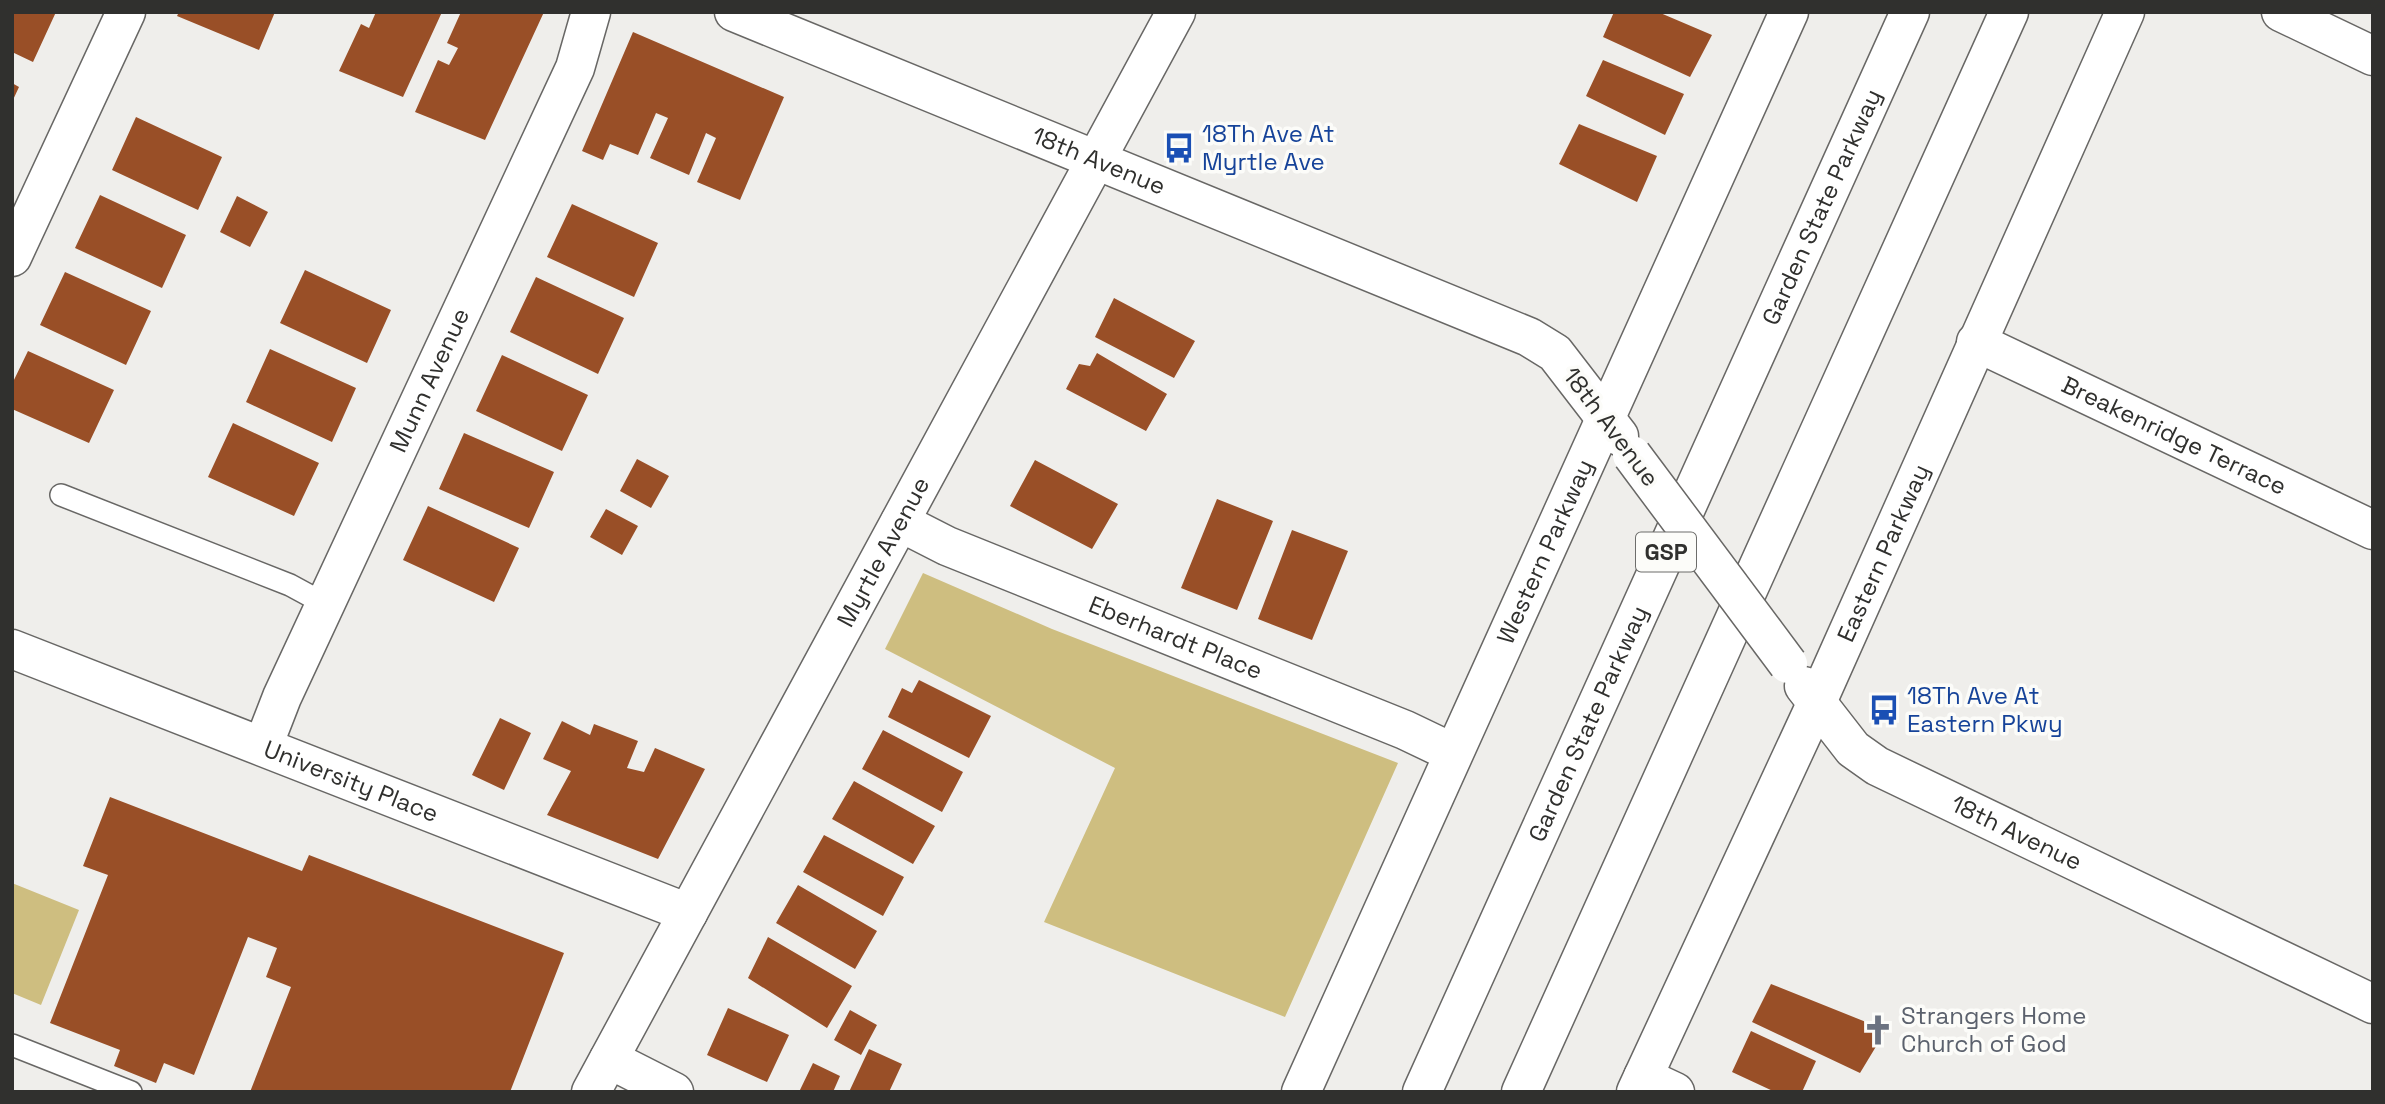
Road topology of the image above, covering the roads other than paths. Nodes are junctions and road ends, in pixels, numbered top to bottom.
1 (126, 12) edge
2 (591, 12) edge
3 (734, 12) edge
4 (1177, 12) edge
5 (1789, 12) edge
6 (1910, 12) edge
7 (2009, 12) edge
8 (2125, 12) edge
9 (2281, 12) edge
10 (2373, 56) edge
11 (1096, 160) junction
12 (12, 257) edge
13 (1976, 342) junction
14 (1605, 419) junction
15 (61, 495) dead end
16 (900, 522) junction
17 (2373, 530) edge
18 (326, 604) junction
19 (12, 649) edge
20 (1817, 702) junction
21 (263, 746) junction
22 (1453, 753) junction
23 (688, 913) junction
24 (2373, 1004) edge
25 (12, 1045) edge
26 (609, 1059) junction
27 (1651, 1087) edge
28 (131, 1092) edge
29 (591, 1092) edge
30 (674, 1092) edge
31 (1301, 1092) edge
32 (1422, 1092) edge
33 (1521, 1092) edge

1 - 12 main road
2 - 18 main road, Munn Avenue
3 - 11 main road, 18th Avenue
4 - 11 main road, Myrtle Avenue
5 - 14 main road, Western Parkway
6 - 32 main road, Garden State Parkway / GSP
7 - 33 main road
8 - 13 main road, Eastern Parkway
9 - 10 main road
11 - 14 main road, 18th Avenue
11 - 16 main road, Myrtle Avenue
13 - 17 main road, Breakenridge Terrace
13 - 20 main road, Eastern Parkway
14 - 20 main road, 18th Avenue, bridge
14 - 22 main road, Western Parkway
15 - 18 lane
16 - 22 main road, Eberhardt Place
16 - 23 main road, Myrtle Avenue
18 - 21 main road, Munn Avenue
19 - 21 main road, University Place
20 - 24 main road, 18th Avenue
20 - 27 main road, Eastern Parkway
21 - 23 main road, University Place
22 - 31 main road, Western Parkway
23 - 26 main road, Myrtle Avenue
25 - 28 lane
26 - 29 main road, Myrtle Avenue
26 - 30 main road

